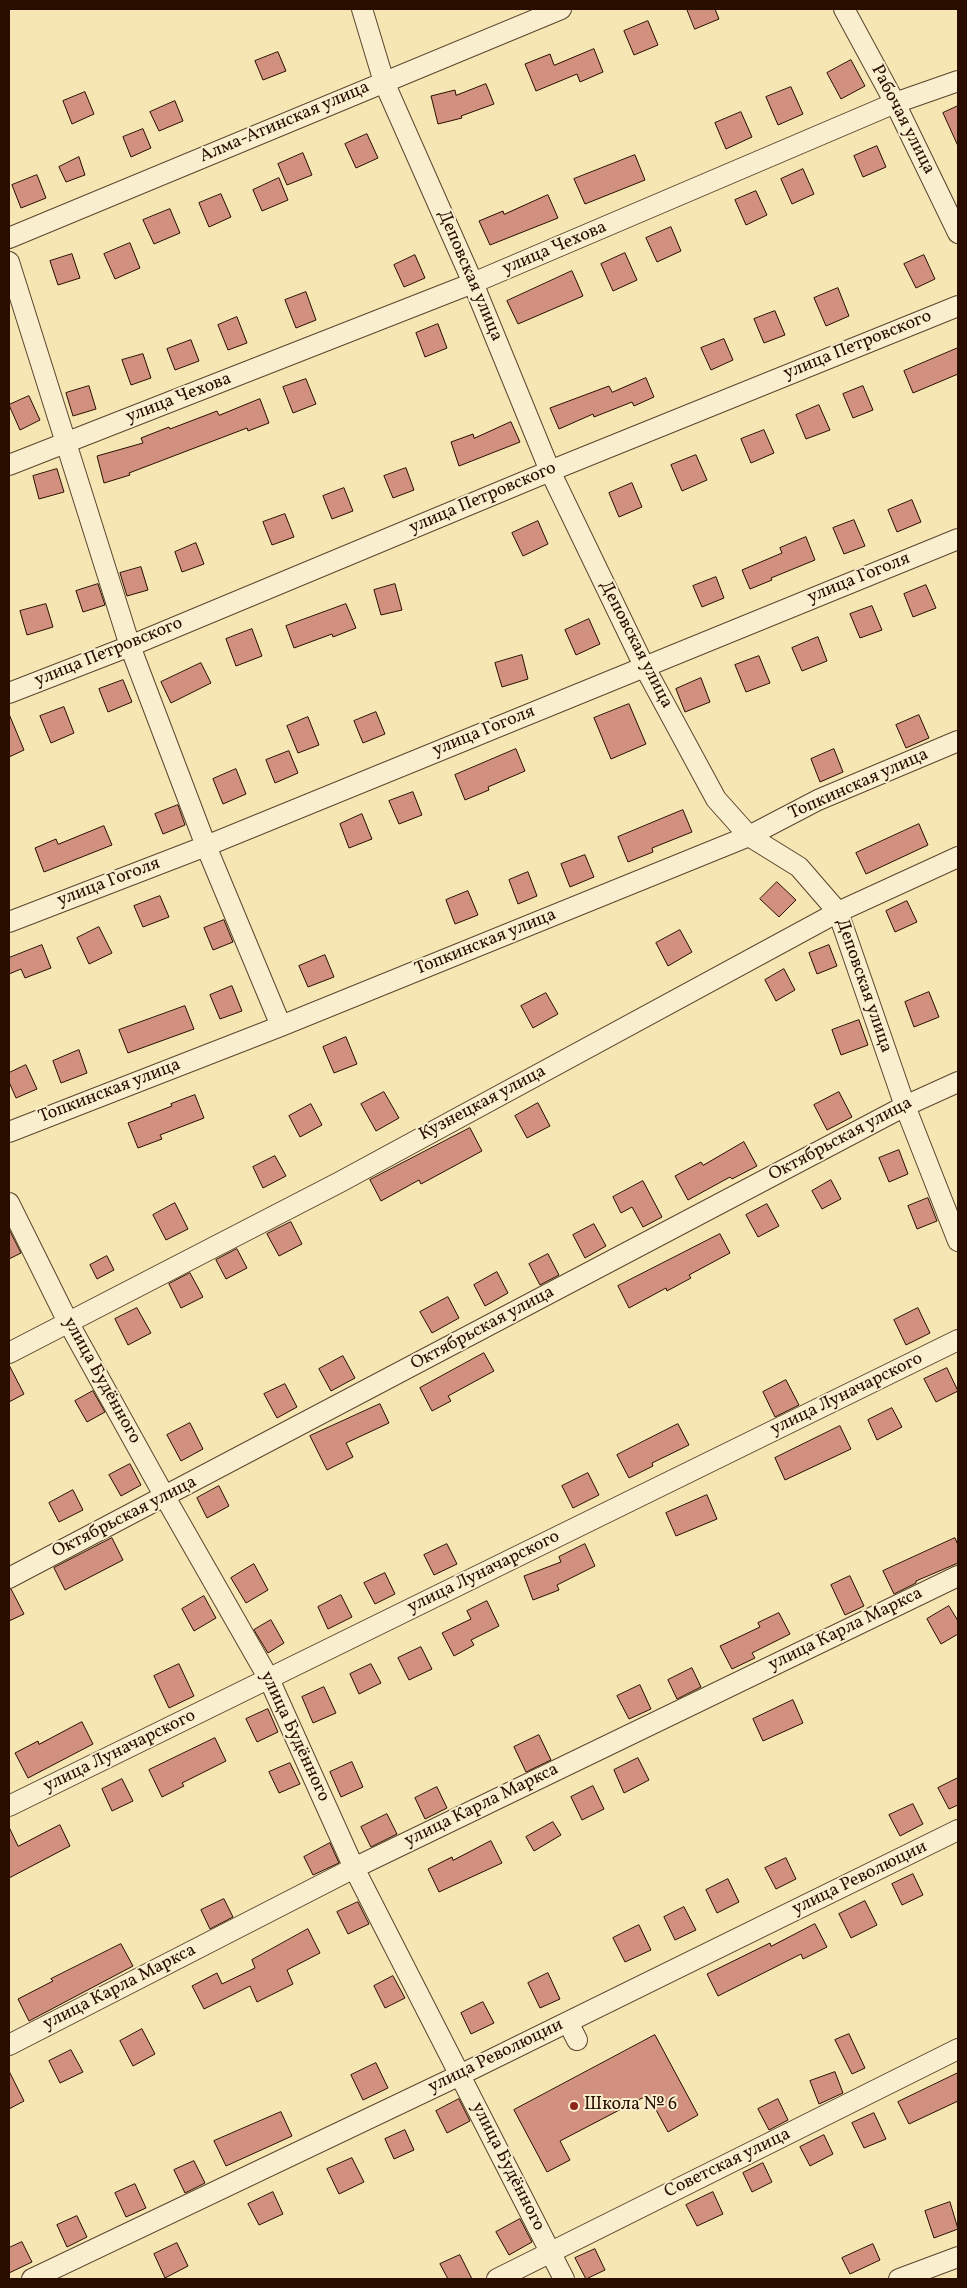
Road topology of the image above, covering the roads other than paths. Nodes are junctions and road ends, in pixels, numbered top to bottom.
1 (362, 9) edge
2 (561, 9) edge
3 (844, 9) edge
4 (958, 81) edge
5 (384, 82) junction
6 (895, 103) junction
7 (958, 233) edge
8 (9, 238) edge
9 (9, 262) edge
10 (473, 284) junction
11 (958, 306) edge
12 (66, 443) junction
13 (9, 465) edge
14 (550, 471) junction
15 (958, 539) edge
16 (130, 646) junction
17 (644, 666) junction
18 (9, 693) edge
19 (958, 741) edge
20 (749, 836) junction
21 (206, 846) junction
22 (958, 857) edge
23 (838, 912) junction
24 (9, 922) edge
25 (281, 1026) junction
26 (958, 1082) edge
27 (905, 1106) junction
28 (9, 1132) edge
29 (9, 1203) edge
30 (958, 1241) edge
31 (68, 1322) junction
32 (958, 1340) edge
33 (9, 1353) edge
34 (165, 1497) junction
35 (958, 1576) edge
36 (9, 1578) edge
37 (269, 1679) junction
38 (9, 1806) edge
39 (958, 1830) edge
40 (354, 1868) junction
41 (9, 2045) edge
42 (958, 2049) edge
43 (460, 2076) junction
44 (550, 2252) junction
45 (958, 2257) edge
46 (32, 2279) edge
47 (497, 2279) edge
48 (564, 2279) edge
49 (899, 2279) edge

1 - 5 street, Деповская улица
2 - 5 street, Алма-Атинская улица
3 - 6 street, Рабочая улица
4 - 6 street, улица Чехова
5 - 8 street, Алма-Атинская улица
5 - 10 street, Деповская улица
6 - 7 street, Рабочая улица
6 - 10 street, улица Чехова
9 - 12 street
10 - 12 street, улица Чехова
10 - 14 street, Деповская улица
11 - 14 street, улица Петровского
12 - 13 street, улица Чехова
12 - 16 street
14 - 16 street, улица Петровского
14 - 17 street, Деповская улица
15 - 17 street, улица Гоголя
16 - 18 street, улица Петровского
16 - 21 street
17 - 20 street, Деповская улица
17 - 21 street, улица Гоголя
19 - 20 street, Топкинская улица
20 - 23 street, Деповская улица
20 - 25 street, Топкинская улица
21 - 24 street, улица Гоголя
21 - 25 street
22 - 23 street, Кузнецкая улица
23 - 27 street, Деповская улица
23 - 31 street, Кузнецкая улица
25 - 28 street, Топкинская улица
26 - 27 street, Октябрьская улица
27 - 30 street, Деповская улица
27 - 34 street, Октябрьская улица
29 - 31 street, улица Будённого
31 - 33 street, Кузнецкая улица
31 - 34 street, улица Будённого
32 - 37 street, улица Луначарского
34 - 36 street, Октябрьская улица
34 - 37 street, улица Будённого
35 - 40 street, улица Карла Маркса
37 - 38 street, улица Луначарского
37 - 40 street, улица Будённого
39 - 43 street, улица Революции
40 - 41 street, улица Карла Маркса
40 - 43 street, улица Будённого
42 - 44 street, Советская улица
43 - 44 street, улица Будённого
43 - 46 street, улица Революции
44 - 47 street, Советская улица
44 - 48 street, улица Будённого
45 - 49 street

